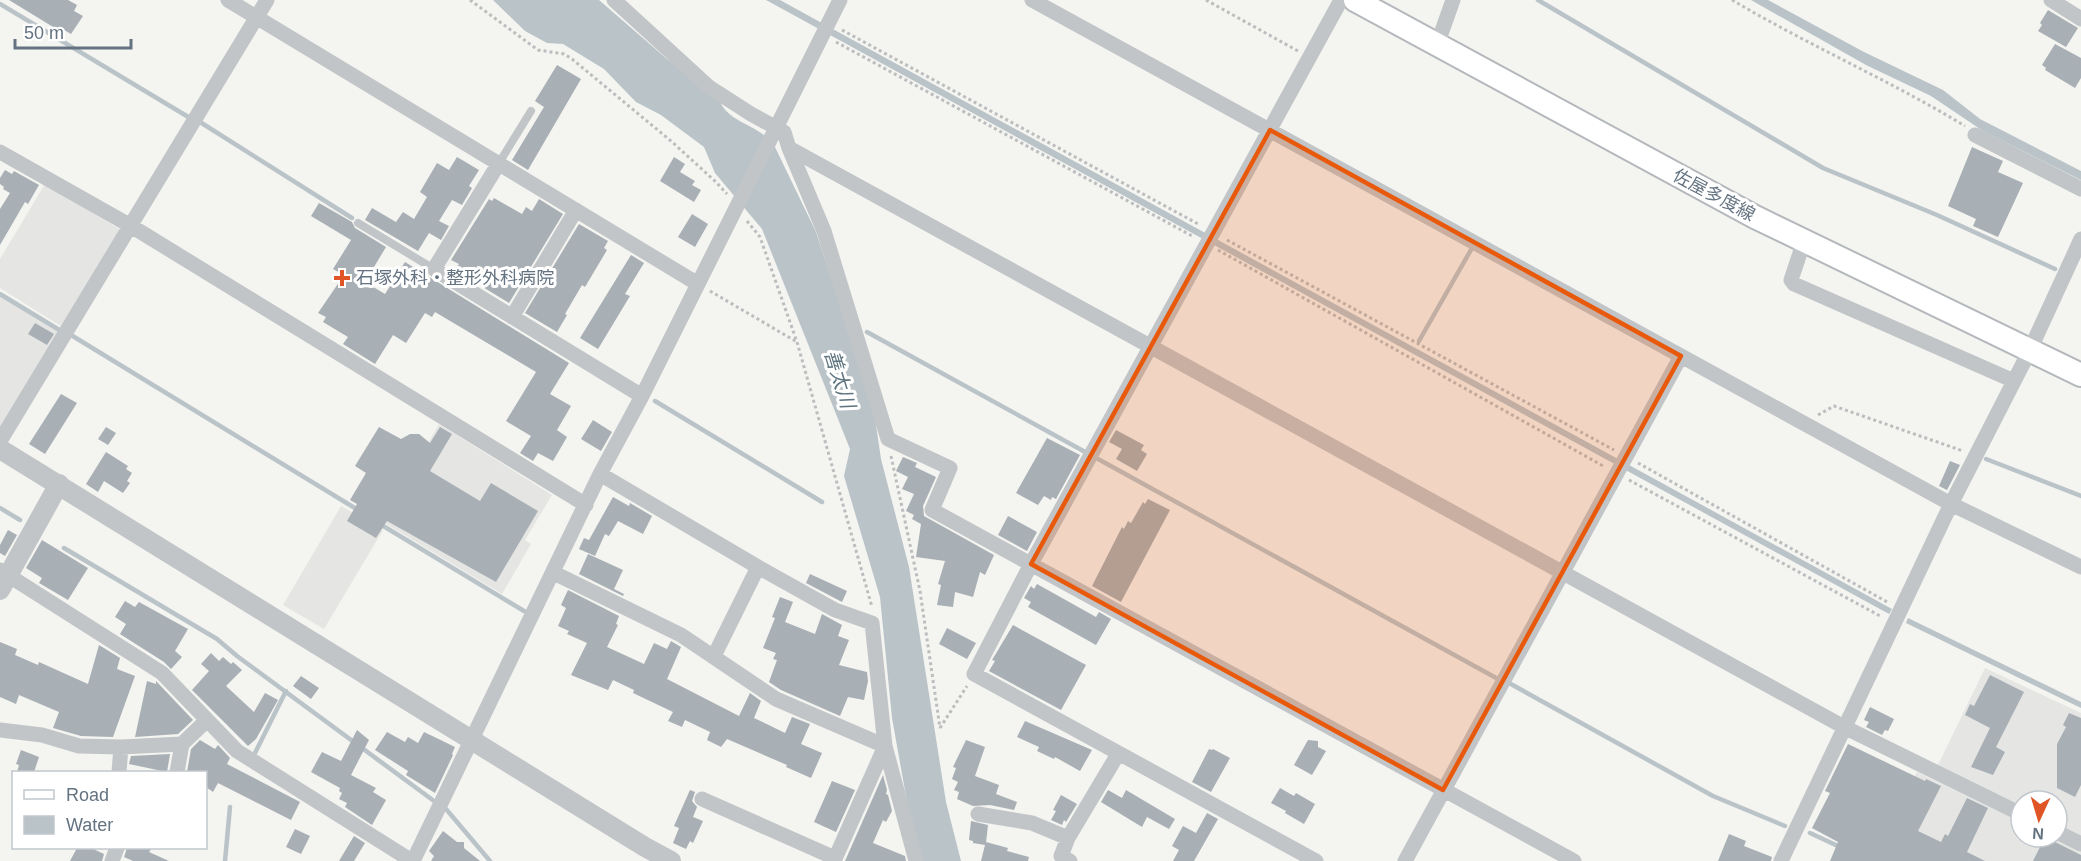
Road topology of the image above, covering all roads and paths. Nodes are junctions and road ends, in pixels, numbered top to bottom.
1 (228, 0) edge
2 (267, 0) edge
3 (470, 0) edge
4 (614, 0) edge
5 (840, 0) edge
6 (1032, 0) edge
7 (1206, 0) edge
8 (1341, 0) edge
9 (1354, 0) edge
10 (1453, 0) edge
11 (1732, 0) edge
12 (2051, 0) edge
13 (256, 18) junction
14 (2081, 19) edge
15 (825, 29) junction
16 (1437, 45) junction
17 (1310, 57) junction
18 (531, 111) dead end
19 (1270, 130) junction
20 (773, 131) junction
21 (1976, 135) joint
22 (789, 148) junction
23 (2, 157) edge
24 (499, 163) junction
25 (2081, 189) edge
26 (737, 206) junction
27 (576, 210) junction
28 (358, 223) dead end
29 (131, 226) junction
30 (1211, 239) junction
31 (2081, 239) edge
32 (1804, 241) junction
33 (434, 269) junction
34 (698, 284) junction
35 (512, 317) junction
36 (797, 342) junction
37 (1150, 348) junction
38 (2029, 352) junction
39 (1681, 356) junction
40 (2081, 375) edge
41 (2014, 381) junction
42 (642, 396) junction
43 (888, 439) junction
44 (0, 441) edge
45 (0, 449) edge
46 (1622, 465) junction
47 (600, 474) junction
48 (59, 484) junction
49 (1951, 504) junction
50 (586, 505) junction
51 (1031, 564) junction
52 (758, 567) junction
53 (2081, 567) edge
54 (554, 573) junction
55 (1564, 573) junction
56 (2, 578) edge
57 (1897, 617) junction
58 (872, 623) junction
59 (714, 656) junction
60 (974, 674) junction
61 (206, 721) junction
62 (1844, 727) junction
63 (0, 730) edge
64 (472, 739) junction
65 (182, 744) junction
66 (885, 746) junction
67 (121, 747) junction
68 (1118, 754) junction
69 (119, 771) edge
70 (177, 771) edge
71 (1443, 790) junction
72 (702, 799) dead end
73 (2009, 808) edge
74 (978, 814) dead end
75 (1068, 838) junction
76 (1064, 859) edge
77 (409, 860) edge
78 (835, 860) edge
79 (671, 861) edge
80 (916, 861) edge
81 (1316, 861) edge
82 (1405, 861) edge
83 (1574, 861) edge
84 (1781, 861) edge

1 - 13 street
2 - 13 street
3 - 26 path
4 - 20 street
5 - 15 street
6 - 19 street
7 - 17 path
8 - 17 street
9 - 16 main road, 佐屋多度線
10 - 16 street
11 - 21 path
12 - 14 street
13 - 24 street
13 - 29 street
15 - 20 street
15 - 30 path
15 - 30 path
16 - 32 main road, 佐屋多度線
17 - 19 street
18 - 24 lane
19 - 30 street
19 - 39 street
20 - 22 street
20 - 26 street
21 - 25 street
22 - 37 street
22 - 43 street
23 - 29 street
24 - 27 street
24 - 33 street
26 - 34 street
26 - 36 path
27 - 34 street
27 - 35 street
28 - 33 lane
29 - 44 street
29 - 50 street
30 - 37 street
30 - 46 path
30 - 46 path
31 - 38 street
32 - 38 main road, 佐屋多度線
32 - 41 street
33 - 35 street
34 - 36 path
34 - 42 street
35 - 42 street
36 - 58 path
37 - 51 street
37 - 55 street
38 - 40 main road, 佐屋多度線
38 - 41 street
39 - 46 street
39 - 49 street
41 - 49 street
42 - 47 street
43 - 51 street
43 - 60 path
45 - 48 street
46 - 55 street
46 - 57 path
46 - 57 path
47 - 50 street
47 - 52 street
48 - 56 street
48 - 64 street
49 - 53 street
49 - 57 street
50 - 54 street
51 - 60 street
51 - 71 street
52 - 58 street
52 - 59 street
54 - 59 street
54 - 64 street
55 - 62 street
55 - 71 street
56 - 61 street
57 - 62 street
58 - 66 street
59 - 66 street
60 - 68 street
61 - 65 street
61 - 77 street
62 - 73 street
62 - 84 street
63 - 67 street
64 - 77 street
64 - 79 street
65 - 67 street
65 - 70 street
66 - 78 street
66 - 80 street
67 - 69 street
68 - 75 street
68 - 81 street
71 - 82 street
71 - 83 street
72 - 78 street
74 - 75 street
75 - 76 street

